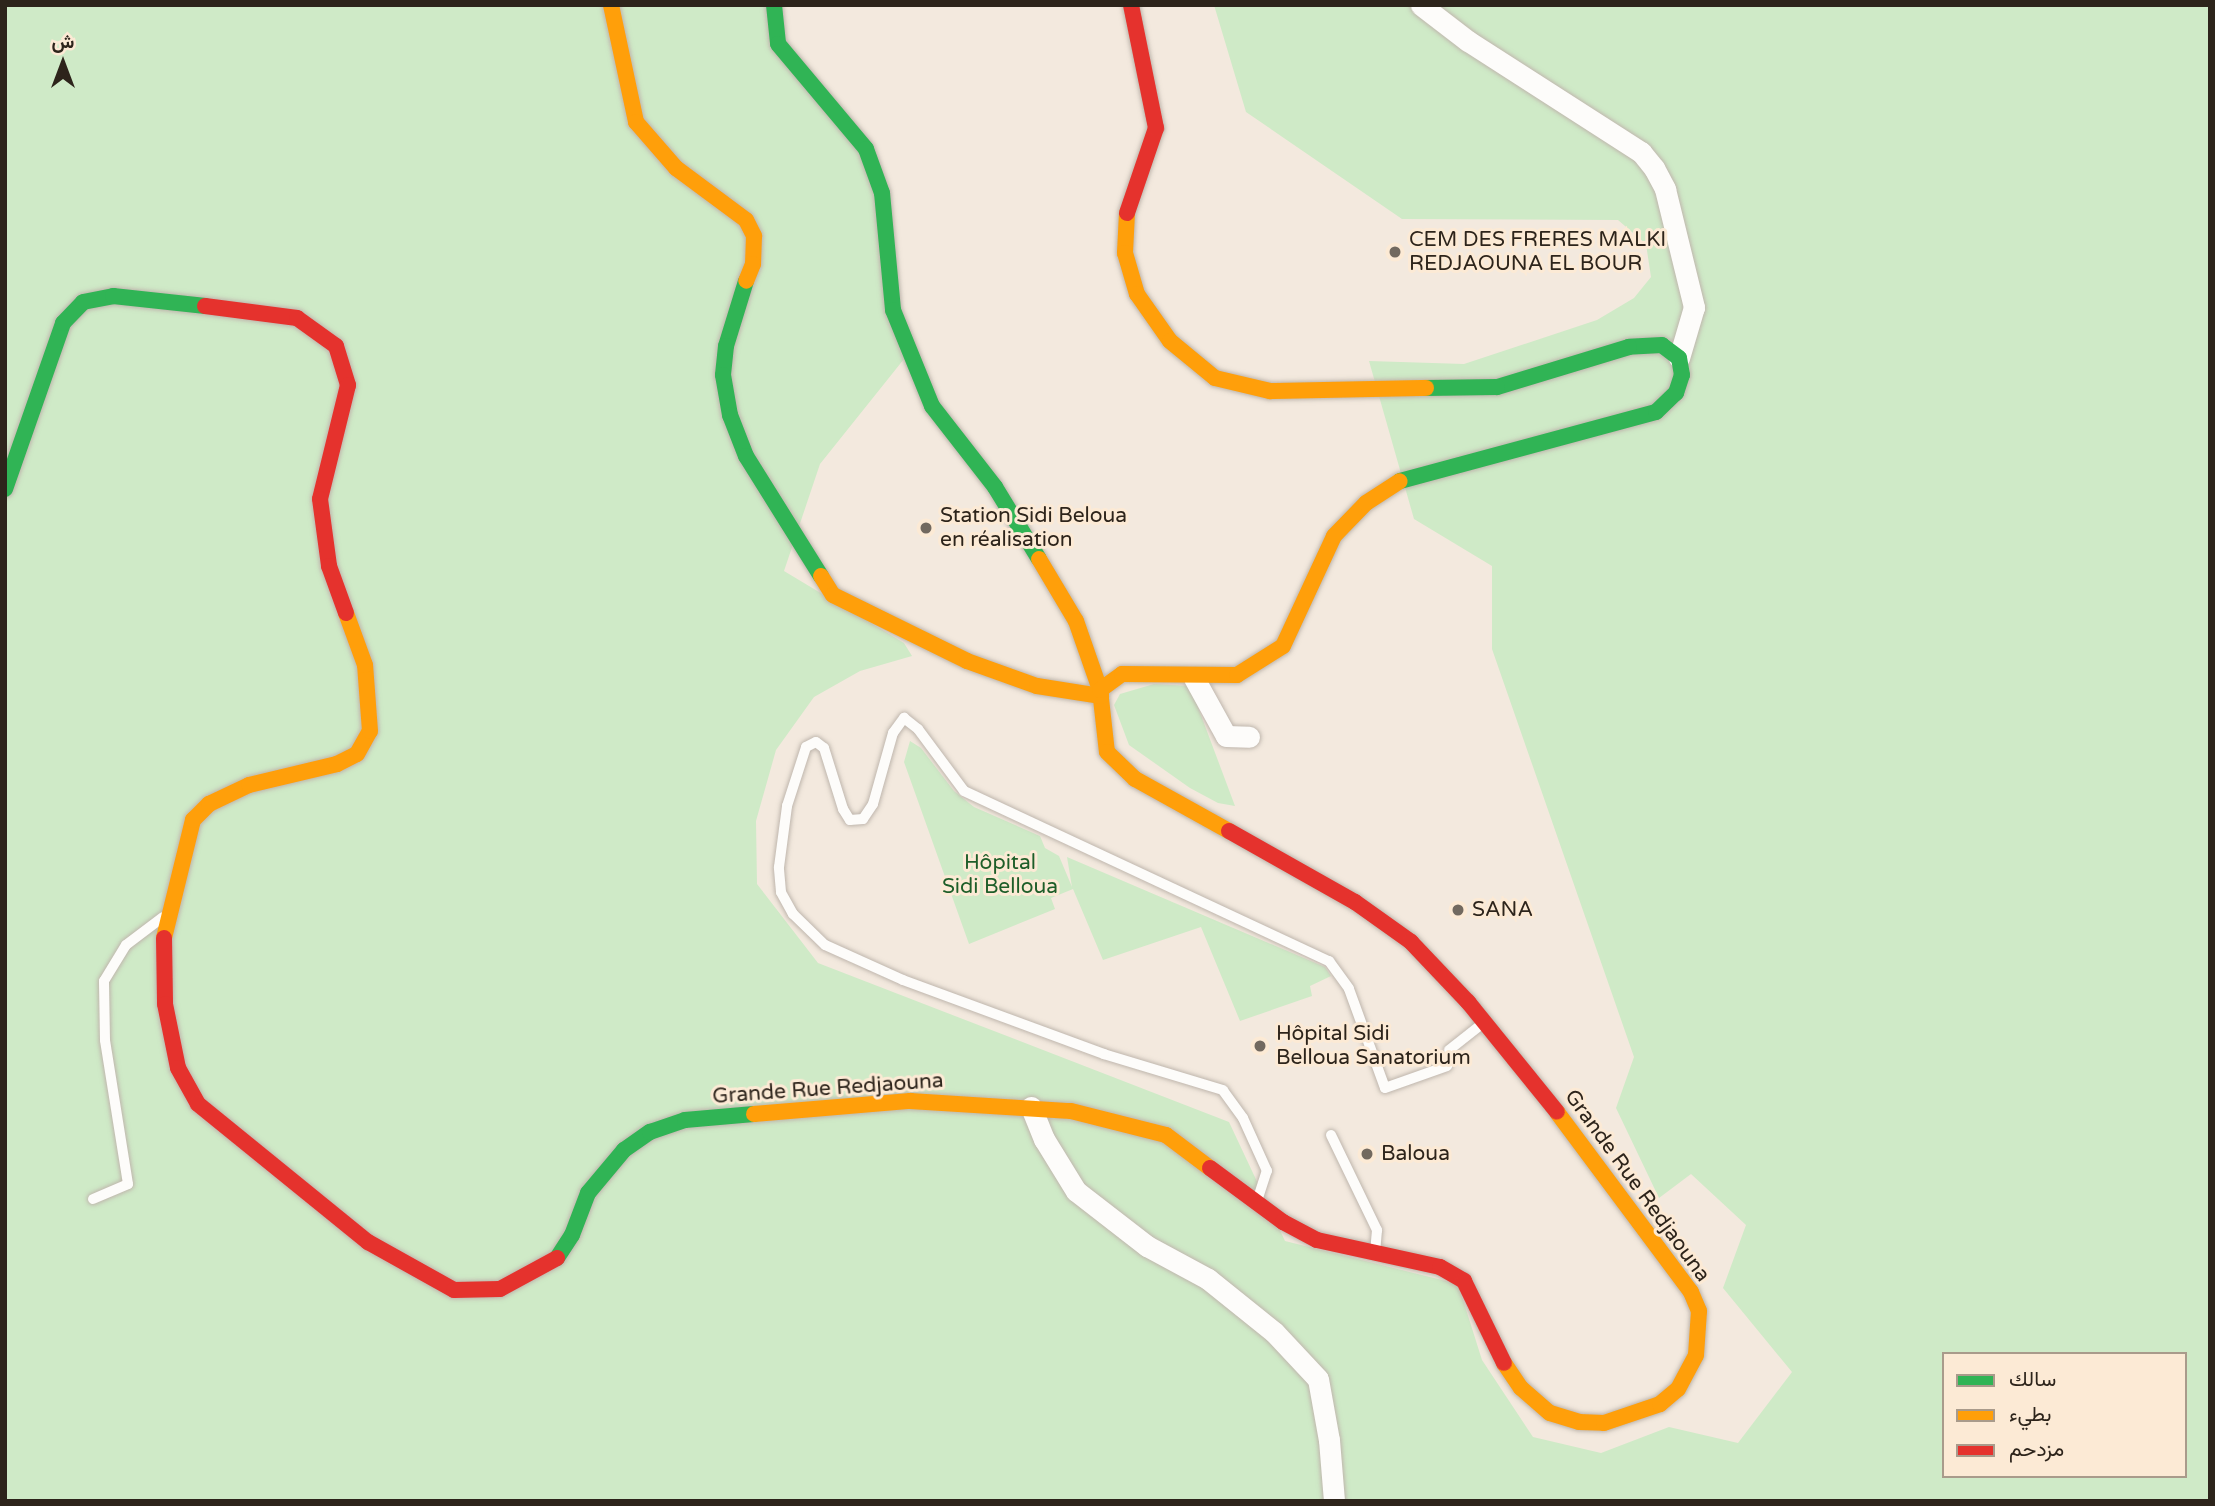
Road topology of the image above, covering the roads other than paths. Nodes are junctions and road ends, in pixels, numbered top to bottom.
1 (611, 5) edge
2 (774, 5) edge
3 (1131, 5) edge
4 (1421, 5) edge
5 (1679, 358) junction
6 (5, 489) edge
7 (1194, 678) junction
8 (1100, 693) junction
9 (1249, 737) dead end
10 (170, 911) junction
11 (1485, 1023) junction
12 (1448, 1050) dead end
13 (1447, 1066) dead end
14 (1031, 1107) junction
15 (1331, 1135) dead end
16 (93, 1199) dead end
17 (1256, 1202) junction
18 (1375, 1251) junction
19 (1334, 1501) edge

1 - 8 street
2 - 8 street, Grande Rue Redjaouna
3 - 5 street
4 - 5 street
5 - 7 street
6 - 10 street, Grande Rue Redjaouna
7 - 8 street
7 - 9 street
8 - 11 street, Grande Rue Redjaouna
10 - 14 street, Grande Rue Redjaouna
10 - 16 lane
11 - 12 lane
11 - 18 street, Grande Rue Redjaouna
13 - 17 lane
14 - 17 street, Grande Rue Redjaouna
14 - 19 street
15 - 18 lane
17 - 18 street, Grande Rue Redjaouna

